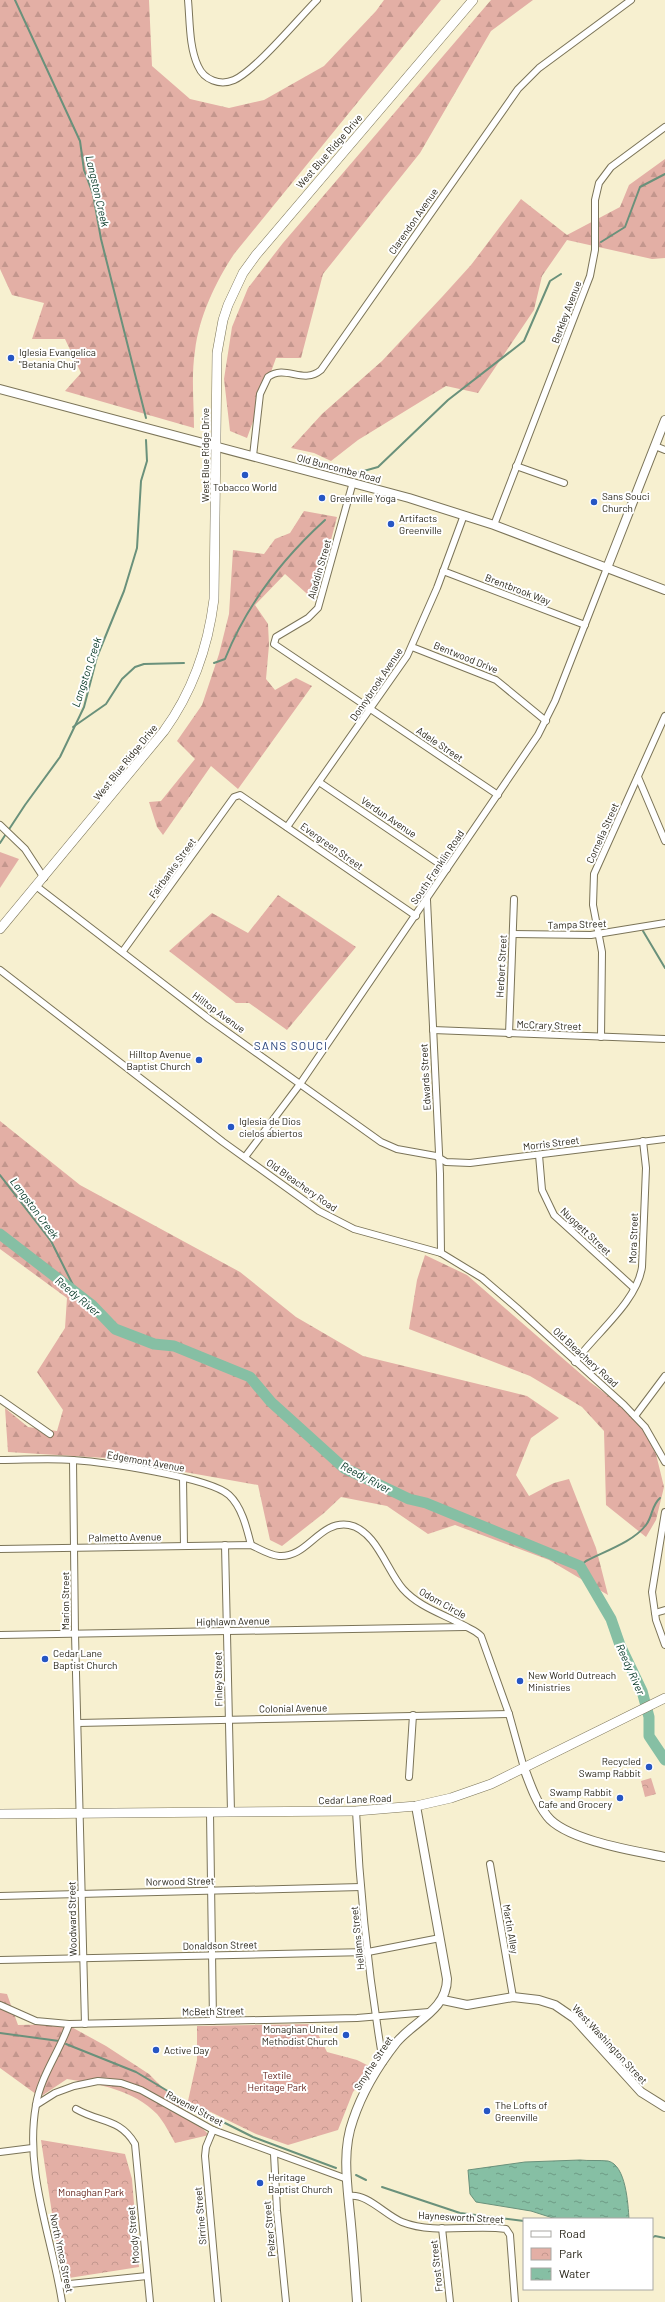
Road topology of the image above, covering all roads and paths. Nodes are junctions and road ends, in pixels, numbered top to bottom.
1 (188, 0) edge
2 (317, 0) edge
3 (473, 0) edge
4 (631, 0) edge
5 (665, 126) edge
6 (0, 389) edge
7 (665, 420) edge
8 (216, 445) junction
9 (655, 446) junction
10 (665, 450) edge
11 (254, 456) junction
12 (516, 466) junction
13 (353, 482) junction
14 (564, 483) dead end
15 (464, 515) junction
16 (494, 525) junction
17 (607, 568) junction
18 (443, 571) junction
19 (665, 590) edge
20 (585, 625) junction
21 (412, 647) junction
22 (371, 709) junction
23 (665, 716) edge
24 (546, 721) junction
25 (638, 777) junction
26 (319, 782) junction
27 (498, 795) junction
28 (236, 796) joint
29 (0, 825) edge
30 (287, 827) junction
31 (665, 841) edge
32 (447, 869) junction
33 (44, 878) junction
34 (36, 886) junction
35 (514, 899) dead end
36 (427, 900) junction
37 (416, 916) junction
38 (665, 923) edge
39 (0, 929) edge
40 (513, 934) junction
41 (600, 934) junction
42 (123, 952) junction
43 (0, 970) edge
44 (433, 1030) junction
45 (508, 1034) junction
46 (601, 1037) junction
47 (665, 1040) edge
48 (300, 1084) junction
49 (665, 1139) edge
50 (643, 1141) junction
51 (539, 1155) junction
52 (245, 1157) junction
53 (439, 1159) junction
54 (441, 1253) junction
55 (634, 1288) junction
56 (576, 1362) junction
57 (665, 1376) edge
58 (0, 1399) edge
59 (635, 1416) junction
60 (50, 1434) dead end
61 (0, 1460) edge
62 (73, 1460) junction
63 (665, 1462) edge
64 (183, 1478) junction
65 (665, 1512) edge
66 (225, 1545) junction
67 (251, 1545) junction
68 (184, 1546) junction
69 (74, 1548) junction
70 (0, 1549) edge
71 (665, 1610) edge
72 (655, 1613) junction
73 (466, 1627) junction
74 (227, 1631) junction
75 (75, 1634) junction
76 (0, 1635) edge
77 (665, 1645) edge
78 (665, 1698) edge
79 (509, 1714) junction
80 (413, 1715) junction
81 (229, 1719) junction
82 (78, 1722) junction
83 (524, 1768) junction
84 (409, 1777) dead end
85 (416, 1806) junction
86 (0, 1808) edge
87 (356, 1811) junction
88 (231, 1812) junction
89 (210, 1813) junction
90 (0, 1814) edge
91 (10, 1814) junction
92 (22, 1814) junction
93 (80, 1814) junction
94 (0, 1819) edge
95 (665, 1858) edge
96 (490, 1864) dead end
97 (361, 1887) junction
98 (211, 1890) junction
99 (82, 1893) junction
100 (0, 1896) edge
101 (440, 1938) junction
102 (368, 1952) junction
103 (212, 1955) junction
104 (83, 1958) junction
105 (0, 1960) edge
106 (512, 1997) junction
107 (443, 2000) junction
108 (0, 2005) edge
109 (429, 2012) junction
110 (376, 2017) junction
111 (213, 2021) junction
112 (69, 2024) junction
113 (85, 2024) junction
114 (383, 2063) junction
115 (36, 2105) junction
116 (665, 2107) edge
117 (76, 2109) dead end
118 (213, 2130) junction
119 (32, 2148) junction
120 (0, 2152) edge
121 (274, 2154) junction
122 (347, 2179) junction
123 (349, 2196) junction
124 (442, 2228) junction
125 (147, 2276) junction
126 (60, 2285) junction
127 (62, 2302) edge
128 (150, 2302) edge
129 (218, 2302) edge
130 (286, 2302) edge
131 (357, 2302) edge
132 (450, 2302) edge
133 (515, 2302) edge

1 - 2 street
3 - 8 main road, West Blue Ridge Drive
4 - 11 street, Clarendon Avenue
5 - 12 street, Berkley Avenue
6 - 8 street, Old Buncombe Road
7 - 9 street
8 - 11 street, Old Buncombe Road
8 - 33 main road, West Blue Ridge Drive
9 - 10 street
9 - 17 street
11 - 13 street, Old Buncombe Road
12 - 14 street
12 - 16 street, Berkley Avenue
13 - 15 street, Old Buncombe Road
13 - 22 street, Aladdin Street
15 - 16 street, Old Buncombe Road
15 - 18 street, Donnybrook Avenue
16 - 17 street, Old Buncombe Road
17 - 19 street, Old Buncombe Road
17 - 20 street, South Franklin Road
18 - 20 street, Brentbrook Way
18 - 21 street, Donnybrook Avenue
20 - 24 street, South Franklin Road
21 - 22 street, Donnybrook Avenue
21 - 24 street, Bentwood Drive
22 - 26 street, Donnybrook Avenue
22 - 27 street, Adele Street
23 - 25 street, Cornelia Street
24 - 27 street, South Franklin Road
25 - 31 street
25 - 41 street, Cornelia Street
26 - 30 street, Donnybrook Avenue
26 - 32 street, Verdun Avenue
27 - 32 street, South Franklin Road
28 - 30 street, Evergreen Street
28 - 42 street, Fairbanks Street
29 - 33 street
30 - 37 street, Evergreen Street
32 - 36 street, South Franklin Road
33 - 34 main road, West Blue Ridge Drive
34 - 39 main road, West Blue Ridge Drive
34 - 42 street, Hilltop Avenue
35 - 40 street, Herbert Street
36 - 37 street, South Franklin Road
36 - 44 street, Edwards Street
37 - 48 street, South Franklin Road
38 - 41 street, Tampa Street
40 - 41 street, Tampa Street
40 - 45 street, Herbert Street
41 - 46 street, Cornelia Street
42 - 48 street, Hilltop Avenue
43 - 52 street, Old Bleachery Road
44 - 45 street, McCrary Street
44 - 53 street, Edwards Street
45 - 46 street, McCrary Street
46 - 47 street, McCrary Street
48 - 52 street, South Franklin Road
48 - 53 street, Hilltop Avenue
49 - 50 street, Morris Street
50 - 51 street, Morris Street
50 - 55 street, Mora Street
51 - 53 street, Morris Street
51 - 55 street, Nuggett Street
52 - 54 street, Old Bleachery Road
53 - 54 street, Edwards Street
54 - 56 street, Old Bleachery Road
55 - 56 street, Mora Street
56 - 59 street, Old Bleachery Road
57 - 59 street
58 - 60 street
59 - 63 street, Old Bleachery Road
61 - 62 street, Edgemont Avenue
62 - 64 street, Edgemont Avenue
62 - 69 street, Marion Street
64 - 67 street, Edgemont Avenue
64 - 68 street
65 - 72 street
66 - 67 street, Palmetto Avenue
66 - 68 street, Palmetto Avenue
66 - 74 street, Finley Street
67 - 73 street, Odom Circle
68 - 69 street, Palmetto Avenue
69 - 70 street, Palmetto Avenue
69 - 75 street, Marion Street
71 - 72 street
72 - 77 street
73 - 74 street, Highlawn Avenue
73 - 79 street, Odom Circle
74 - 75 street, Highlawn Avenue
74 - 81 street, Finley Street
75 - 76 street, Highlawn Avenue
75 - 82 street, Marion Street
78 - 83 main road, Cedar Lane Road
79 - 80 street, Colonial Avenue
79 - 83 street, Odom Circle
80 - 81 street, Colonial Avenue
80 - 84 street
81 - 82 street, Colonial Avenue
81 - 88 street, Finley Street
82 - 93 street, Marion Street
83 - 85 main road, Cedar Lane Road
83 - 95 street
85 - 87 main road, Cedar Lane Road
85 - 101 street
86 - 91 main road
87 - 88 main road, Cedar Lane Road
87 - 97 street, Hellams Street
88 - 89 main road, Cedar Lane Road
89 - 93 main road, Cedar Lane Road
89 - 98 street
90 - 91 main road, Cedar Lane Road
91 - 92 main road, Cedar Lane Road
92 - 93 main road, Cedar Lane Road
92 - 94 main road, Cedar Lane Road
93 - 99 street, Woodward Street
96 - 106 street, Martin Alley
97 - 98 street, Norwood Street
97 - 102 street, Hellams Street
98 - 99 street, Norwood Street
98 - 103 street
99 - 100 street, Norwood Street
99 - 104 street, Woodward Street
101 - 102 street, Donaldson Street
101 - 107 street
102 - 103 street, Donaldson Street
102 - 110 street, Hellams Street
103 - 104 street, Donaldson Street
103 - 111 street
104 - 105 street, Donaldson Street
104 - 113 street, Woodward Street
106 - 107 street, West Washington Street
106 - 116 street, West Washington Street
107 - 109 street, Smythe Street
108 - 112 street, McBeth Street
109 - 110 street, McBeth Street
109 - 114 street, Smythe Street
110 - 111 street, McBeth Street
110 - 114 street, Hellams Street
111 - 113 street, McBeth Street
112 - 113 street, McBeth Street
112 - 115 street, North Ymca Street
114 - 122 street, Smythe Street
115 - 118 street, Ravenel Street
115 - 119 street, North Ymca Street
117 - 125 street, Moody Street
118 - 121 street, Ravenel Street
118 - 129 street, Sirrine Street
119 - 120 street
119 - 126 street, North Ymca Street
121 - 122 street, Ravenel Street
121 - 130 street, Pelzer Street
122 - 123 street, Smythe Street
123 - 124 street, Haynesworth Street
123 - 131 street, Smythe Street
124 - 132 street, Frost Street
124 - 133 street, Haynesworth Street
125 - 126 street
125 - 128 street, Moody Street
126 - 127 street, North Ymca Street

